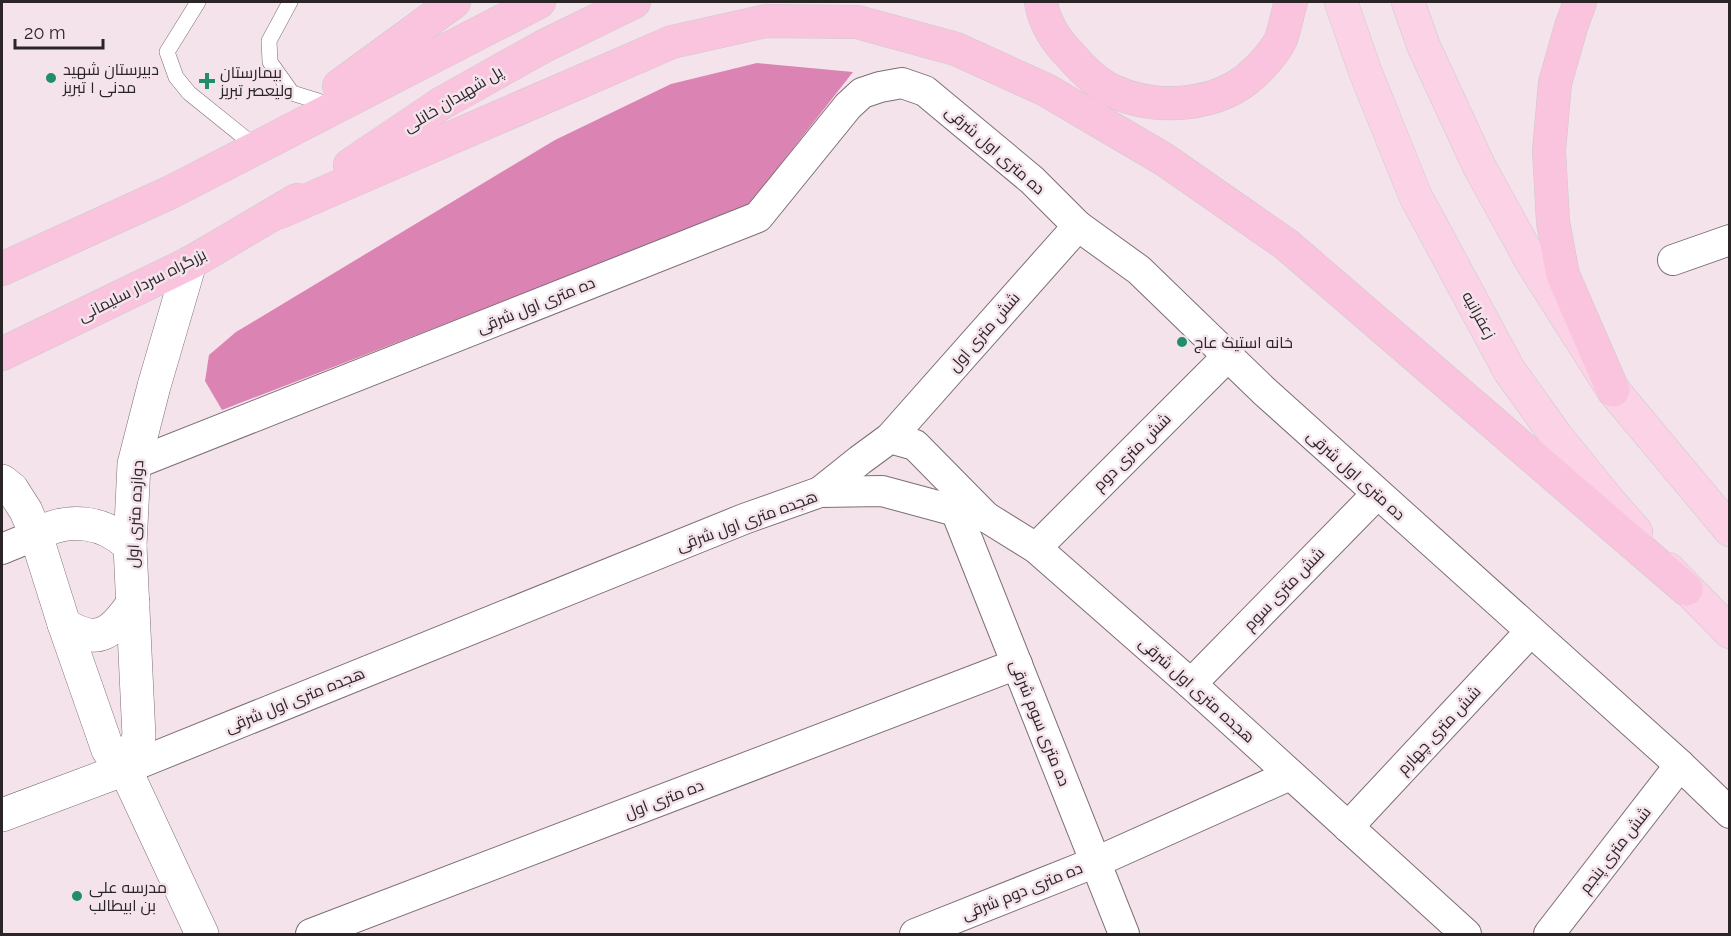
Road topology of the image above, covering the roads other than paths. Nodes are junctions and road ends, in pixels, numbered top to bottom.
1 (198, 2) edge
2 (290, 2) edge
3 (454, 2) edge
4 (539, 2) edge
5 (634, 2) edge
6 (1041, 2) edge
7 (1291, 2) edge
8 (1341, 2) edge
9 (1408, 2) edge
10 (1580, 2) edge
11 (318, 101) junction
12 (256, 147) junction
13 (280, 212) junction
14 (1078, 226) junction
15 (1730, 240) edge
16 (1673, 260) dead end
17 (190, 263) junction
18 (2, 269) edge
19 (2, 354) edge
20 (1228, 356) junction
21 (1613, 390) junction
22 (890, 438) junction
23 (134, 464) junction
24 (2, 482) edge
25 (820, 492) junction
26 (1377, 494) junction
27 (956, 511) junction
28 (986, 517) junction
29 (1730, 530) edge
30 (36, 535) junction
31 (130, 546) junction
32 (1036, 548) junction
33 (2, 549) edge
34 (1686, 589) junction
35 (133, 603) junction
36 (64, 624) junction
37 (1530, 632) junction
38 (1730, 632) edge
39 (1017, 664) junction
40 (1191, 684) junction
41 (1680, 765) junction
42 (125, 769) junction
43 (1290, 775) junction
44 (1730, 813) edge
45 (2, 815) edge
46 (1348, 827) junction
47 (1096, 862) junction
48 (202, 934) edge
49 (311, 934) edge
50 (915, 934) edge
51 (1124, 934) edge
52 (1466, 934) edge
53 (1550, 934) edge

1 - 12 lane
2 - 11 lane
3 - 11 highway
4 - 12 highway
5 - 13 highway, پل شهیدان خانلی
6 - 7 highway
8 - 34 main road, زعفرانیه
9 - 21 main road
10 - 21 highway
11 - 12 highway
12 - 18 highway
13 - 17 highway, بزرگراه سردار سلیمانی
13 - 34 highway
14 - 20 street, ده متری اول شرقی
14 - 22 street, شش متری اول
14 - 23 street, ده متری اول شرقی
15 - 16 street
17 - 19 highway, بزرگراه سردار سلیمانی
17 - 23 street, دوازده متری اول
20 - 26 street, ده متری اول شرقی
20 - 32 street, شش متری دوم
21 - 29 main road
22 - 25 street, شش متری اول
22 - 28 street
23 - 31 street, دوازده متری اول
24 - 30 street
25 - 27 street, هجده متری اول شرقی
25 - 42 street, هجده متری اول شرقی
26 - 37 street, ده متری اول شرقی
26 - 40 street, شش متری سوم
27 - 28 street, هجده متری اول شرقی
27 - 39 street, ده متری سوم شرقی
28 - 32 street, هجده متری اول شرقی
30 - 31 street
30 - 33 street
30 - 36 street
31 - 35 street, دوازده متری اول
32 - 40 street, هجده متری اول شرقی
34 - 38 main road, زعفرانیه
35 - 36 street
35 - 42 street, دوازده متری اول
36 - 42 street
37 - 41 street, ده متری اول شرقی
37 - 46 street, شش متری چهارم
39 - 47 street, ده متری سوم شرقی
39 - 49 street, ده متری اول
40 - 43 street, هجده متری اول شرقی
41 - 44 street, ده متری اول شرقی
41 - 53 street, شش متری پنجم
42 - 45 street
42 - 48 street
43 - 46 street, هجده متری اول شرقی
43 - 47 street, ده متری دوم شرقی
46 - 52 street, هجده متری اول شرقی
47 - 50 street, ده متری دوم شرقی
47 - 51 street, ده متری سوم شرقی

